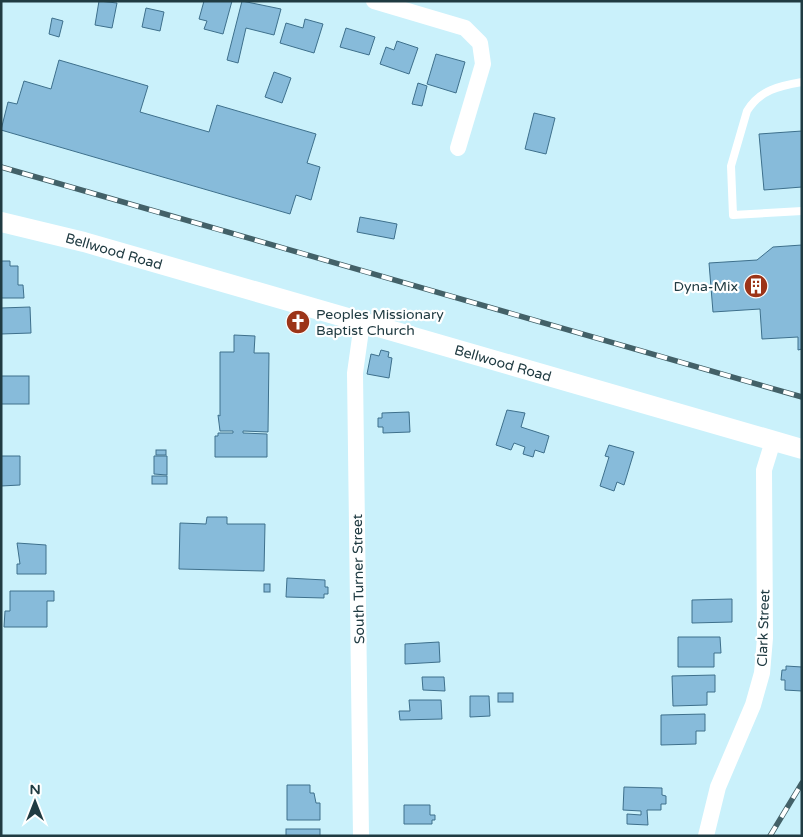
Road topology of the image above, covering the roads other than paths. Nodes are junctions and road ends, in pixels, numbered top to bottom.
1 (374, 1) edge
2 (802, 82) edge
3 (458, 148) dead end
4 (802, 211) edge
5 (1, 222) edge
6 (362, 323) junction
7 (773, 441) junction
8 (802, 449) edge
9 (361, 836) edge
10 (706, 836) edge

1 - 3 street
2 - 4 lane
5 - 6 street, Bellwood Road
6 - 7 street, Bellwood Road
6 - 9 street, South Turner Street
7 - 8 street, Bellwood Road
7 - 10 street, Clark Street

